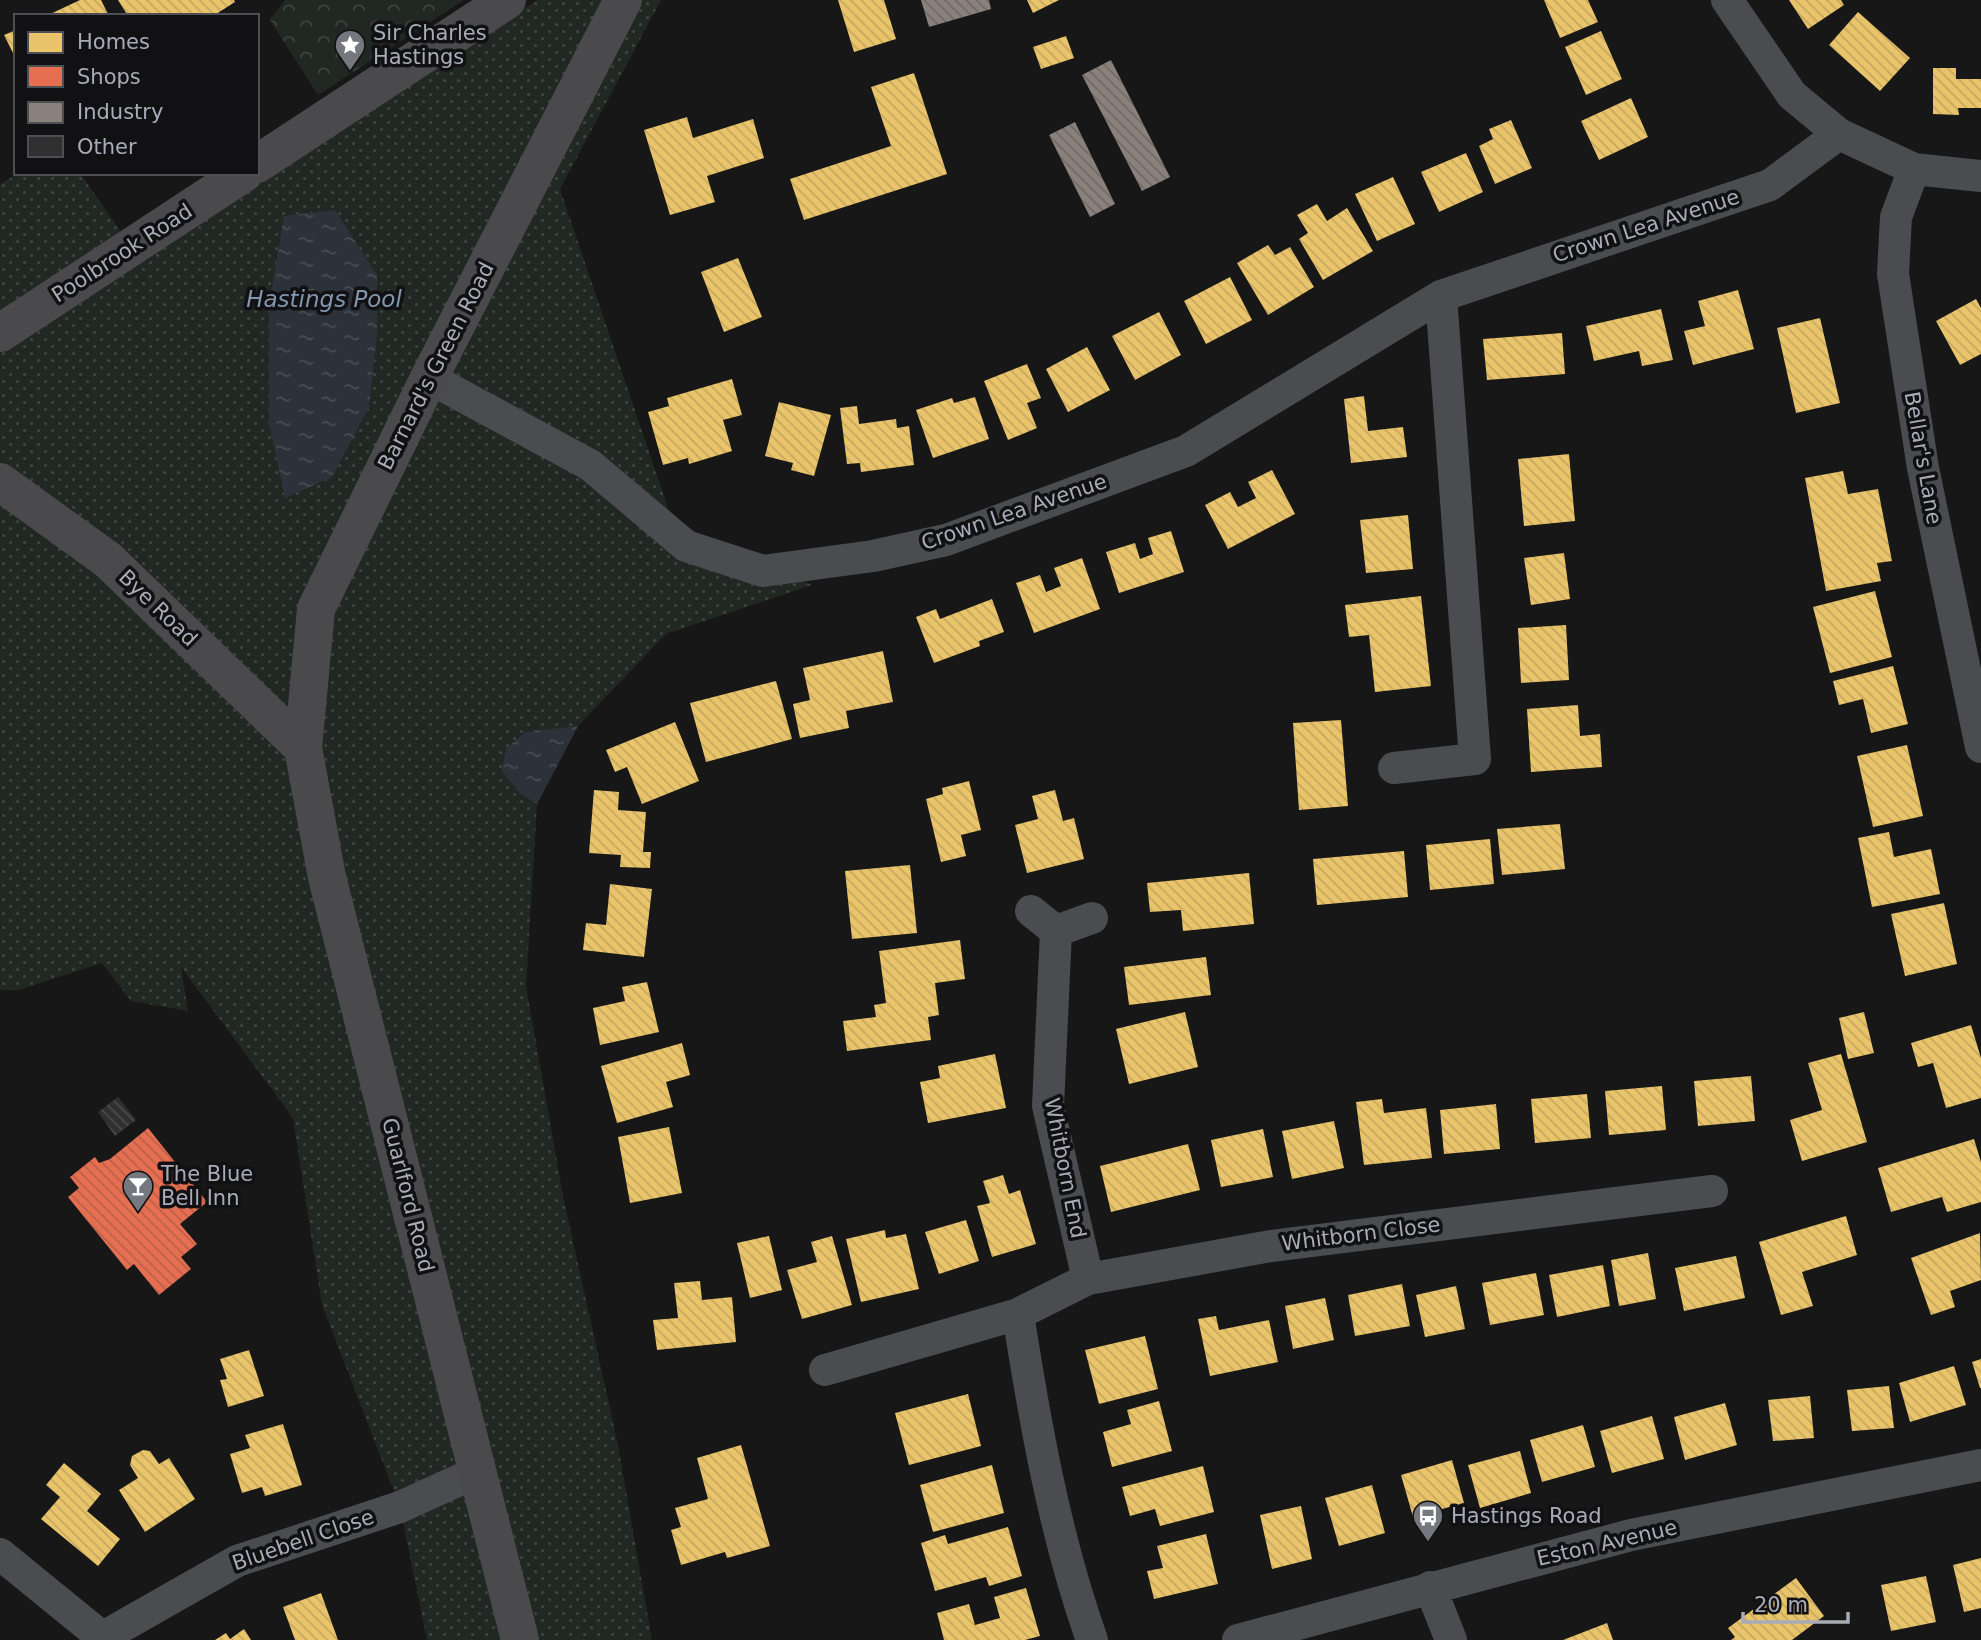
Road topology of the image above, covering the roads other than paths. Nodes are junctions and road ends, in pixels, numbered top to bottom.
1 (507, 0) edge
2 (623, 0) edge
3 (1727, 0) edge
4 (1839, 134) junction
5 (259, 163) edge
6 (1914, 169) junction
7 (241, 175) edge
8 (1981, 176) edge
9 (1441, 296) junction
10 (0, 333) edge
11 (429, 378) junction
12 (0, 482) edge
13 (1981, 747) edge
14 (303, 748) junction
15 (1394, 768) dead end
16 (1031, 911) dead end
17 (1092, 918) dead end
18 (1056, 931) junction
19 (1712, 1191) dead end
20 (1088, 1279) junction
21 (1018, 1314) junction
22 (825, 1370) dead end
23 (1981, 1465) edge
24 (477, 1472) junction
25 (0, 1554) edge
26 (1430, 1587) junction
27 (101, 1639) edge
28 (520, 1640) edge
29 (1093, 1640) edge
30 (1238, 1640) edge
31 (1451, 1640) edge

1 - 5 main road
2 - 11 main road, Barnard's Green Road
3 - 4 street
4 - 6 street
4 - 9 street, Crown Lea Avenue
6 - 8 street
6 - 13 street, Bellar's Lane
7 - 10 main road, Poolbrook Road
9 - 11 street, Crown Lea Avenue
9 - 15 street
11 - 14 main road, Barnard's Green Road
12 - 14 main road, Bye Road
14 - 24 main road, Guarlford Road
16 - 18 street
17 - 18 street
18 - 20 street, Whitborn End
19 - 20 street, Whitborn Close
20 - 21 street, Whitborn Close
21 - 22 street, Whitborn Close
21 - 29 street
23 - 26 street, Eston Avenue
24 - 27 street, Bluebell Close
24 - 28 main road, Guarlford Road
25 - 27 street
26 - 30 street, Eston Avenue
26 - 31 street

